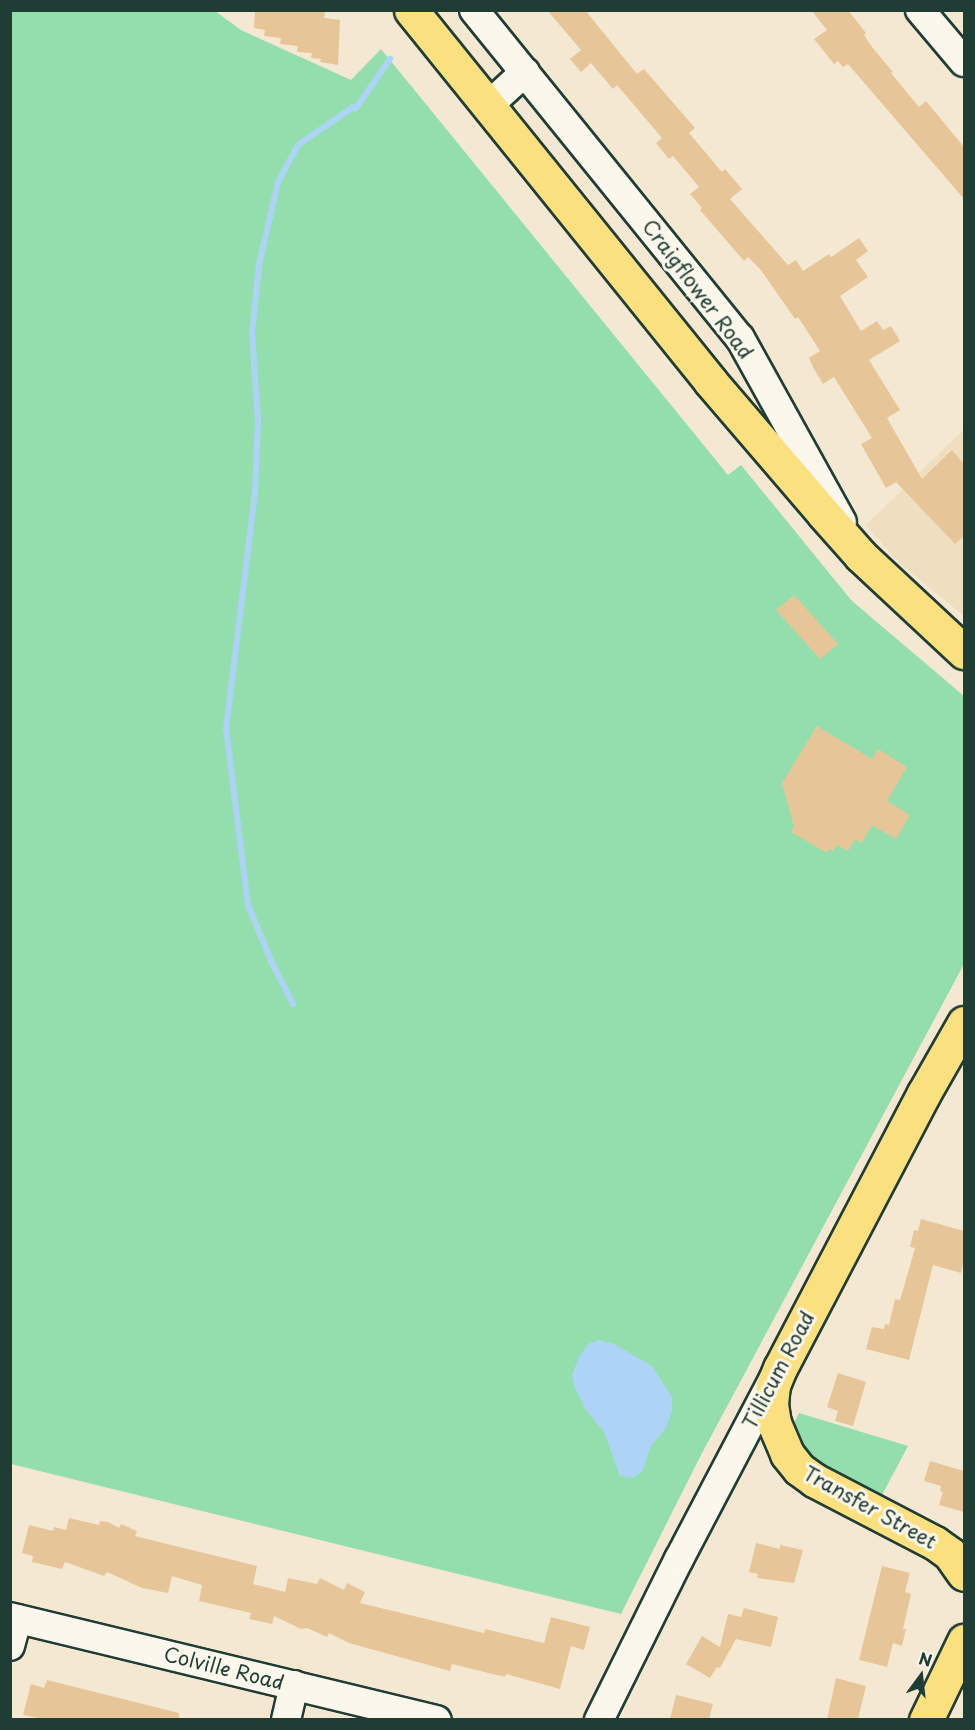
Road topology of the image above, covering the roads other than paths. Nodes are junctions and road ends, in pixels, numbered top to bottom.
1 (411, 10) edge
2 (474, 10) edge
3 (920, 10) edge
4 (964, 62) edge
5 (525, 72) junction
6 (489, 105) junction
7 (861, 556) junction
8 (964, 652) edge
9 (964, 1023) edge
10 (780, 1368) junction
11 (964, 1574) edge
12 (13, 1628) edge
13 (964, 1641) edge
14 (294, 1685) junction
15 (286, 1719) edge
16 (437, 1719) edge
17 (599, 1719) edge
18 (926, 1719) edge

1 - 6 main road, Craigflower Road
2 - 5 street, Craigflower Road
3 - 4 street
5 - 6 street
5 - 7 street, Craigflower Road
6 - 7 main road, Craigflower Road
7 - 8 main road, Craigflower Road
9 - 10 main road, Tillicum Road
10 - 11 main road, Transfer Street
10 - 17 street, Tillicum Road
12 - 14 street, Colville Road
13 - 18 main road
14 - 15 street
14 - 16 street, Colville Road

